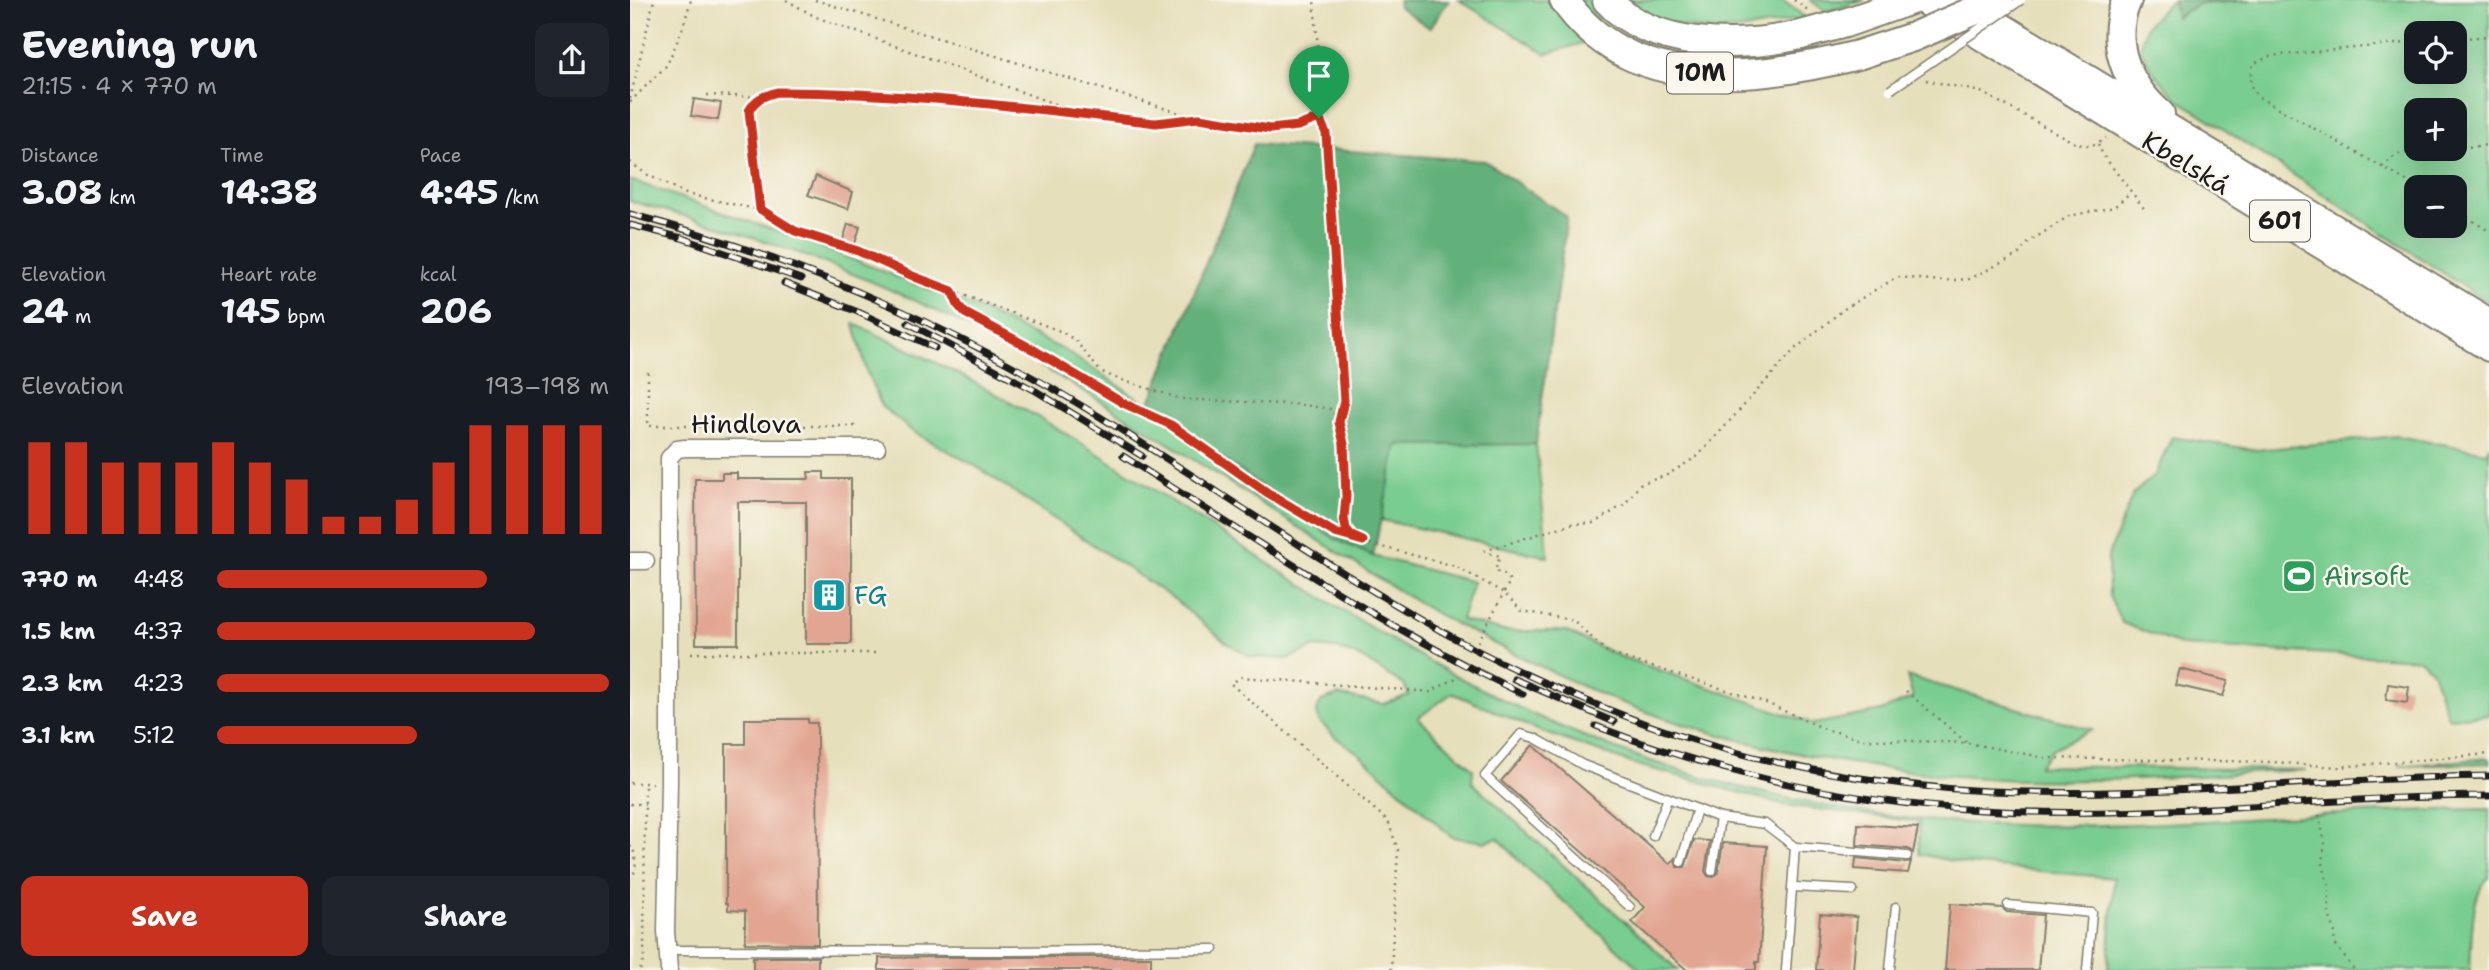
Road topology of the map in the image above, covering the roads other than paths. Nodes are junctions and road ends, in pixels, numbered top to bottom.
1 (1564, 0) edge
2 (1607, 0) edge
3 (1911, 0) edge
4 (1920, 0) edge
5 (1956, 0) edge
6 (1999, 0) edge
7 (2021, 0) edge
8 (2127, 0) edge
9 (1890, 90) dead end
10 (2212, 155) junction
11 (2489, 323) edge
12 (2489, 349) edge
13 (877, 449) dead end
14 (1668, 798) junction
15 (1697, 809) junction
16 (1720, 818) junction
17 (1653, 836) dead end
18 (1795, 847) junction
19 (1907, 856) dead end
20 (1681, 862) dead end
21 (1712, 871) dead end
22 (1793, 887) junction
23 (1853, 890) dead end
24 (2008, 905) dead end
25 (1630, 907) dead end
26 (1896, 907) dead end
27 (1214, 948) dead end
28 (667, 950) junction
29 (669, 970) edge
30 (1786, 970) edge
31 (1890, 970) edge
32 (2087, 970) edge

1 - 6 highway, 10M, bridge
2 - 3 highway, 10M, bridge
4 - 12 main road, Kbelská / 601
5 - 10 highway, Kbelská / 601
7 - 9 lane, bridge
8 - 10 highway
10 - 11 highway, Kbelská / 601
13 - 28 street, Hindlova
14 - 15 lane
14 - 17 lane
14 - 25 lane
15 - 16 lane
15 - 20 lane
16 - 18 lane
16 - 21 lane
18 - 19 lane
18 - 22 lane
22 - 23 lane
22 - 30 lane
24 - 32 lane
26 - 31 lane
27 - 28 lane
28 - 29 street, Hindlova

